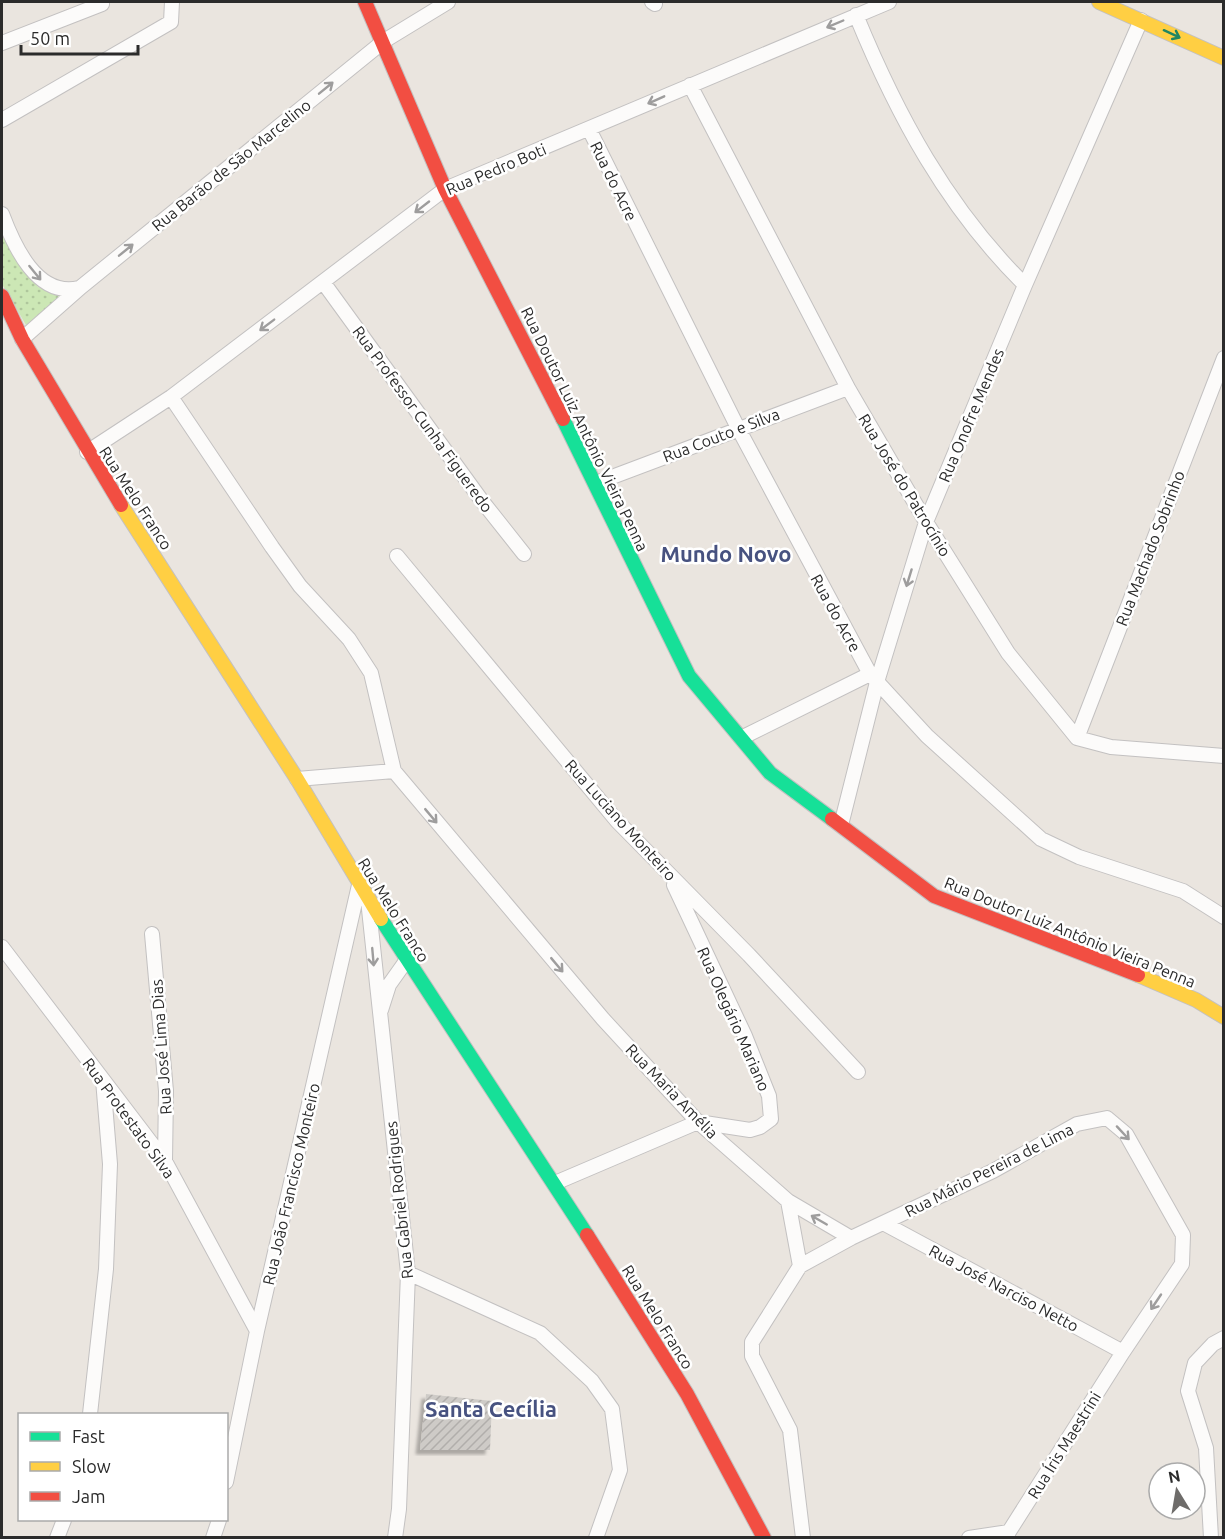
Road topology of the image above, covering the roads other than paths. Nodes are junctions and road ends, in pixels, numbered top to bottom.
1 (172, 2) edge
2 (365, 2) edge
3 (448, 2) edge
4 (889, 2) edge
5 (1099, 2) edge
6 (102, 4) dead end
7 (856, 15) junction
8 (1142, 20) junction
9 (384, 41) junction
10 (2, 43) edge
11 (1224, 58) edge
12 (690, 85) junction
13 (2, 120) edge
14 (589, 129) junction
15 (445, 189) junction
16 (2, 214) edge
17 (323, 282) junction
18 (1025, 285) junction
19 (81, 287) junction
20 (2, 296) edge
21 (22, 339) junction
22 (1224, 358) edge
23 (848, 388) junction
24 (171, 397) junction
25 (738, 428) junction
26 (87, 452) junction
27 (596, 483) junction
28 (926, 522) junction
29 (524, 554) dead end
30 (397, 556) dead end
31 (873, 678) junction
32 (741, 738) junction
33 (1077, 738) junction
34 (1224, 756) edge
35 (394, 771) junction
36 (297, 779) junction
37 (841, 825) junction
38 (669, 873) junction
39 (359, 885) junction
40 (368, 899) junction
41 (1224, 916) edge
42 (152, 934) dead end
43 (2, 947) edge
44 (406, 961) junction
45 (1224, 1017) edge
46 (379, 1018) junction
47 (858, 1072) dead end
48 (103, 1080) junction
49 (698, 1122) junction
50 (165, 1161) junction
51 (555, 1183) junction
52 (788, 1201) junction
53 (885, 1224) junction
54 (851, 1238) junction
55 (800, 1266) junction
56 (408, 1273) junction
57 (257, 1331) junction
58 (1224, 1338) edge
59 (1123, 1352) junction
60 (90, 1413) edge
61 (228, 1472) edge
62 (64, 1521) edge
63 (219, 1521) edge
64 (1007, 1535) edge
65 (57, 1538) edge
66 (213, 1538) edge
67 (395, 1538) edge
68 (596, 1538) edge
69 (764, 1538) edge
70 (803, 1538) edge
71 (969, 1538) edge
72 (1211, 1538) edge

1 - 13 street
2 - 9 street, Rua Doutor Luiz Antônio Vieira Penna
3 - 9 street, Rua Barão de São Marcelino
4 - 7 street, Rua Pedro Boti
5 - 8 street
6 - 10 street
7 -> 12 street, Rua Pedro Boti
7 - 18 street
8 -> 11 street
8 - 18 street, Rua Onofre Mendes
9 - 15 street, Rua Doutor Luiz Antônio Vieira Penna
19 -> 9 street, Rua Barão de São Marcelino
12 -> 14 street, Rua Pedro Boti
12 - 23 street, Rua José do Patrocínio
14 - 15 street, Rua Pedro Boti
14 - 25 street, Rua do Acre
15 -> 17 street, Rua Pedro Boti
15 - 27 street, Rua Doutor Luiz Antônio Vieira Penna
16 -> 19 street
17 -> 24 street, Rua Pedro Boti
17 - 29 street, Rua Professor Cunha Figueredo
18 - 28 street, Rua Onofre Mendes
19 - 21 street, Rua Barão de São Marcelino
20 - 21 street, Rua Melo Franco
21 - 26 street, Rua Melo Franco
22 - 33 street, Rua Machado Sobrinho
23 - 25 street, Rua Couto e Silva
23 - 28 street, Rua José do Patrocínio
24 - 26 street, Rua Pedro Boti
24 - 35 street
25 - 27 street, Rua Couto e Silva
25 - 31 street, Rua do Acre
26 - 36 street, Rua Melo Franco
27 - 32 street, Rua Doutor Luiz Antônio Vieira Penna
28 -> 31 street, Rua Onofre Mendes
28 - 33 street, Rua José do Patrocínio
30 - 38 street, Rua Luciano Monteiro
31 - 32 street
31 - 37 street, Rua Onofre Mendes
31 - 41 street, Rua do Acre
32 - 37 street, Rua Doutor Luiz Antônio Vieira Penna
33 - 34 street
35 - 36 street
35 -> 49 street, Rua Maria Amélia
36 - 39 street, Rua Melo Franco
37 - 45 street, Rua Doutor Luiz Antônio Vieira Penna
38 - 47 street, Rua Luciano Monteiro
38 - 49 street, Rua Olegário Mariano
39 - 40 street, Rua Melo Franco
39 - 57 street, Rua João Francisco Monteiro
40 - 44 street, Rua Melo Franco
40 -> 46 street, Rua Gabriel Rodrigues
42 - 50 street, Rua José Lima Dias
43 - 48 street, Rua Protestato Silva
44 - 46 street
44 - 51 street, Rua Melo Franco
46 - 56 street, Rua Gabriel Rodrigues
48 - 50 street, Rua Protestato Silva
48 - 60 street
49 - 51 street
49 - 52 street, Rua Maria Amélia
50 - 57 street, Rua Protestato Silva
51 - 69 street, Rua Melo Franco
54 -> 52 street
52 - 55 street
53 - 54 street, Rua Mário Pereira de Lima
53 - 59 street, Rua José Narciso Netto
53 -> 59 street, Rua Mário Pereira de Lima
54 - 55 street, Rua Mário Pereira de Lima
55 - 70 street
56 - 67 street, Rua Gabriel Rodrigues
56 - 68 street
57 - 61 street, Rua João Francisco Monteiro
58 - 72 street
59 - 64 street, Rua Íris Maestrini
62 - 65 street
63 - 66 street
64 - 71 street

